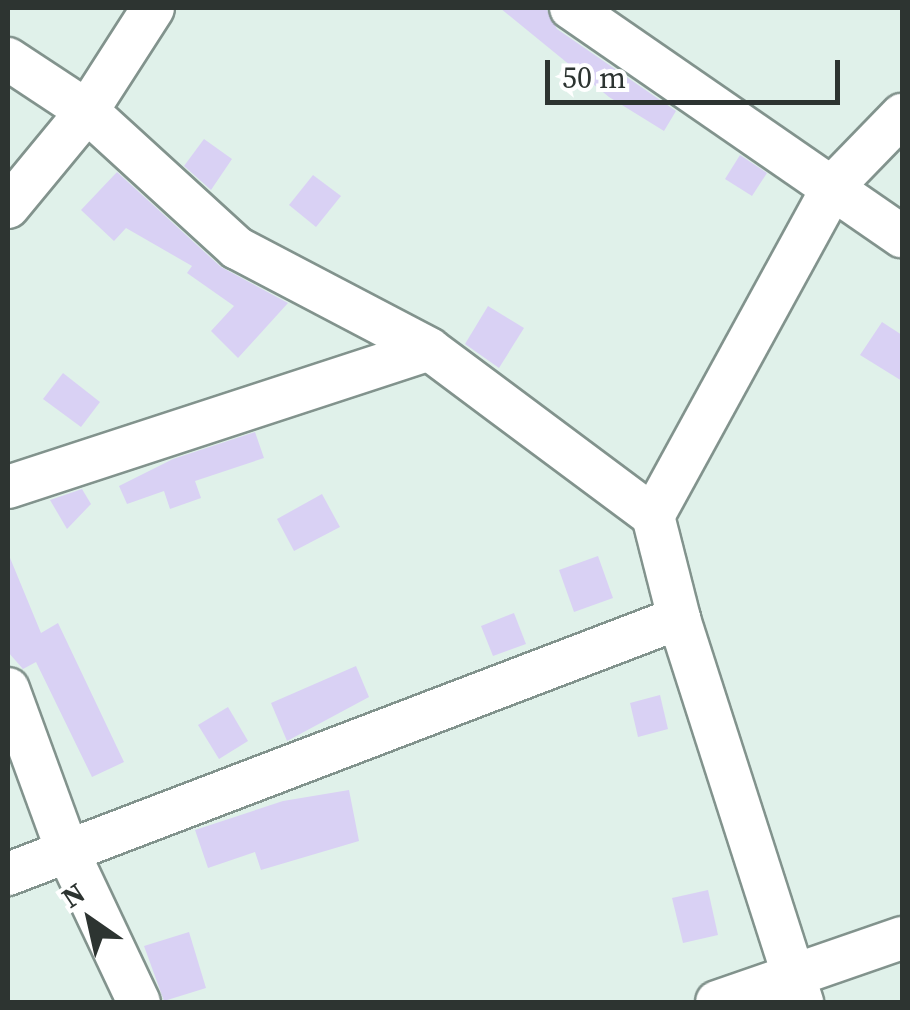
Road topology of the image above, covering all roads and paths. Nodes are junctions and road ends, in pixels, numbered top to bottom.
1 (153, 8) edge
2 (571, 8) edge
3 (8, 59) edge
4 (87, 111) junction
5 (902, 115) edge
6 (834, 185) junction
7 (8, 207) edge
8 (902, 236) edge
9 (429, 349) junction
10 (8, 488) edge
11 (653, 516) junction
12 (679, 618) junction
13 (8, 689) edge
14 (67, 850) junction
15 (8, 874) edge
16 (902, 938) edge
17 (799, 989) edge
18 (139, 1002) edge
19 (717, 1002) edge

1 - 4 street
2 - 6 street
3 - 4 street
4 - 7 street
4 - 9 street
5 - 6 street
6 - 8 street
6 - 11 street
9 - 10 street
9 - 11 street
11 - 12 street
12 - 14 street
12 - 17 street
13 - 14 street
14 - 15 street
14 - 18 street
16 - 17 street
17 - 19 street

